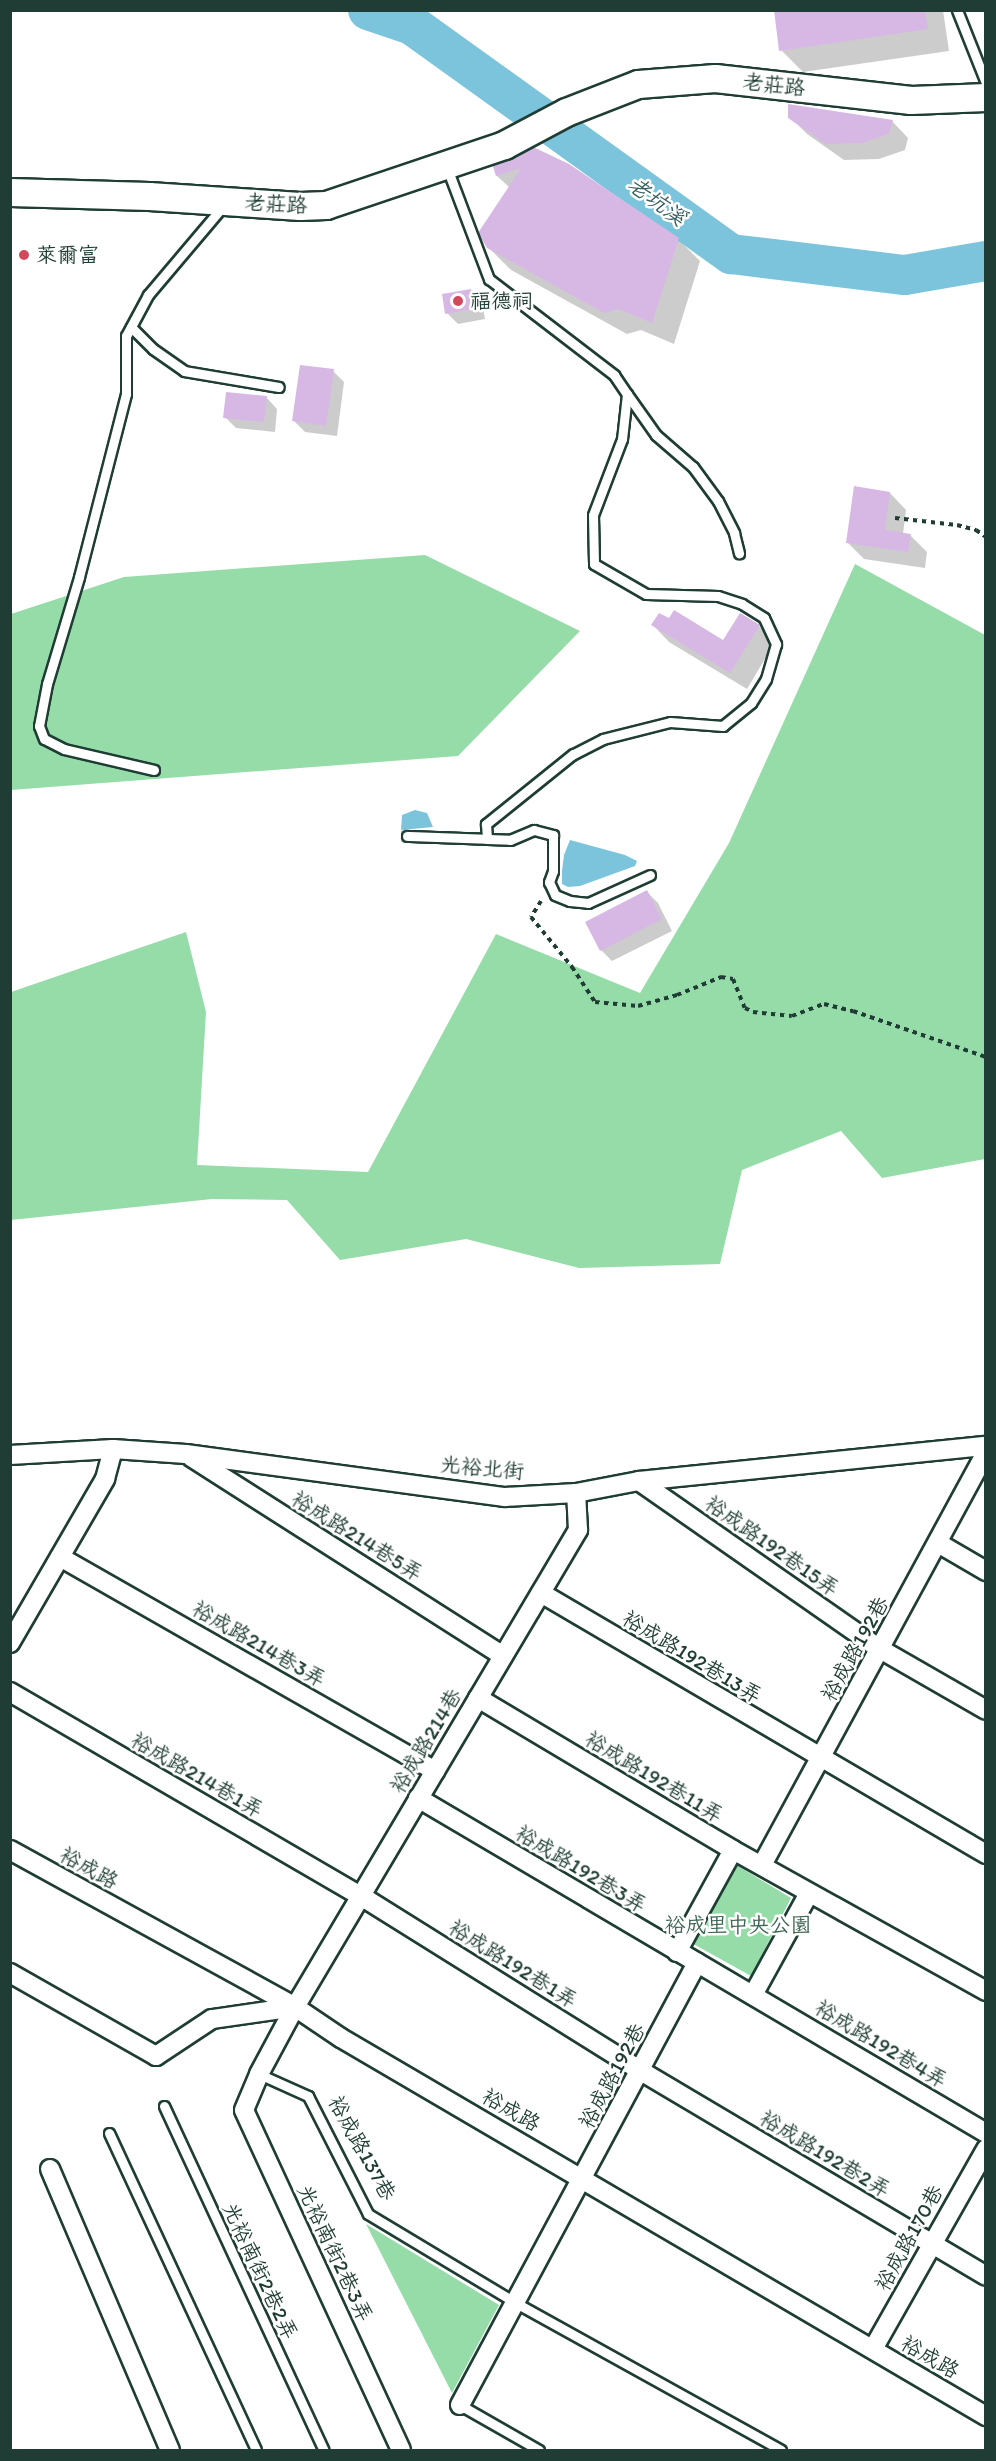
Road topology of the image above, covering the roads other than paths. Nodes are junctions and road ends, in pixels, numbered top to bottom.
1 (957, 10) edge
2 (986, 83) edge
3 (986, 97) edge
4 (446, 165) junction
5 (10, 192) edge
6 (227, 201) junction
7 (131, 327) junction
8 (279, 387) dead end
9 (627, 394) junction
10 (739, 553) dead end
11 (154, 770) dead end
12 (407, 836) dead end
13 (487, 839) junction
14 (650, 875) dead end
15 (986, 1446) edge
16 (113, 1449) junction
17 (986, 1453) edge
18 (186, 1454) junction
19 (10, 1455) edge
20 (639, 1481) junction
21 (576, 1493) junction
22 (938, 1543) junction
23 (60, 1557) junction
24 (986, 1571) edge
25 (540, 1593) junction
26 (10, 1643) edge
27 (880, 1649) junction
28 (503, 1656) junction
29 (10, 1692) edge
30 (478, 1698) junction
31 (986, 1710) edge
32 (820, 1759) junction
33 (435, 1771) junction
34 (418, 1798) junction
35 (10, 1850) edge
36 (733, 1850) junction
37 (986, 1854) edge
38 (762, 1865) junction
39 (808, 1893) junction
40 (361, 1896) junction
41 (677, 1952) junction
42 (697, 1963) junction
43 (10, 1973) edge
44 (986, 1991) edge
45 (753, 1995) junction
46 (295, 2007) junction
47 (641, 2071) junction
48 (259, 2074) junction
49 (164, 2106) dead end
50 (109, 2133) dead end
51 (986, 2133) edge
52 (986, 2149) edge
53 (50, 2169) dead end
54 (582, 2177) junction
55 (931, 2244) junction
56 (986, 2276) edge
57 (516, 2303) junction
58 (873, 2349) junction
59 (460, 2406) joint
60 (986, 2416) edge
61 (170, 2451) edge
62 (256, 2451) edge
63 (324, 2451) edge
64 (401, 2451) edge
65 (539, 2451) edge
66 (781, 2451) edge

1 - 2 lane
3 - 4 street, 老莊路
4 - 6 street, 老莊路
4 - 9 lane
5 - 6 street, 老莊路
6 - 7 lane
7 - 8 lane
7 - 11 lane
9 - 10 lane
9 - 13 lane
12 - 13 lane
13 - 14 lane
15 - 20 street, 光裕北街
16 - 18 street, 光裕北街
16 - 19 street, 光裕北街
16 - 23 street
17 - 22 street, 裕成路192巷
18 - 21 street, 光裕北街
18 - 28 street, 裕成路214巷5弄
20 - 21 street, 光裕北街
20 - 27 street, 裕成路192巷15弄
21 - 25 street, 裕成路214巷
22 - 24 street
22 - 27 street, 裕成路192巷
23 - 26 street
23 - 33 street, 裕成路214巷3弄
25 - 28 street, 裕成路214巷
25 - 32 street, 裕成路192巷13弄
27 - 31 street, 裕成路192巷15弄
27 - 32 street, 裕成路192巷
28 - 30 street, 裕成路214巷
29 - 40 street, 裕成路214巷1弄
30 - 33 street, 裕成路214巷
30 - 36 street, 裕成路192巷11弄
32 - 37 street, 裕成路192巷13弄
32 - 38 street, 裕成路192巷
33 - 34 street, 裕成路214巷
34 - 40 street, 裕成路214巷
34 - 41 street, 裕成路192巷3弄
35 - 46 street, 裕成路
36 - 38 street, 裕成路192巷11弄
36 - 41 street
38 - 39 street, 裕成路192巷11弄
39 - 44 street, 裕成路192巷11弄
39 - 45 street
40 - 46 street, 裕成路214巷
40 - 47 street, 裕成路192巷1弄
41 - 42 street, 裕成路192巷3弄
42 - 45 street, 裕成路192巷3弄
42 - 47 street, 裕成路192巷
43 - 46 street
45 - 51 street, 裕成路192巷4弄
46 - 48 street, 光裕南街2巷3弄
46 - 54 street, 裕成路
47 - 54 street, 裕成路192巷
47 - 55 street, 裕成路192巷2弄
48 - 57 lane, 裕成路137巷
48 - 64 street, 光裕南街2巷3弄
49 - 63 lane, 光裕南街2巷2弄
50 - 62 lane
52 - 55 street, 裕成路170巷
53 - 61 street
54 - 57 street
54 - 58 street, 裕成路
55 - 56 street, 裕成路192巷2弄
55 - 58 street, 裕成路170巷
57 - 59 street
57 - 66 lane, 裕成路137巷
58 - 60 street, 裕成路
59 - 65 lane

